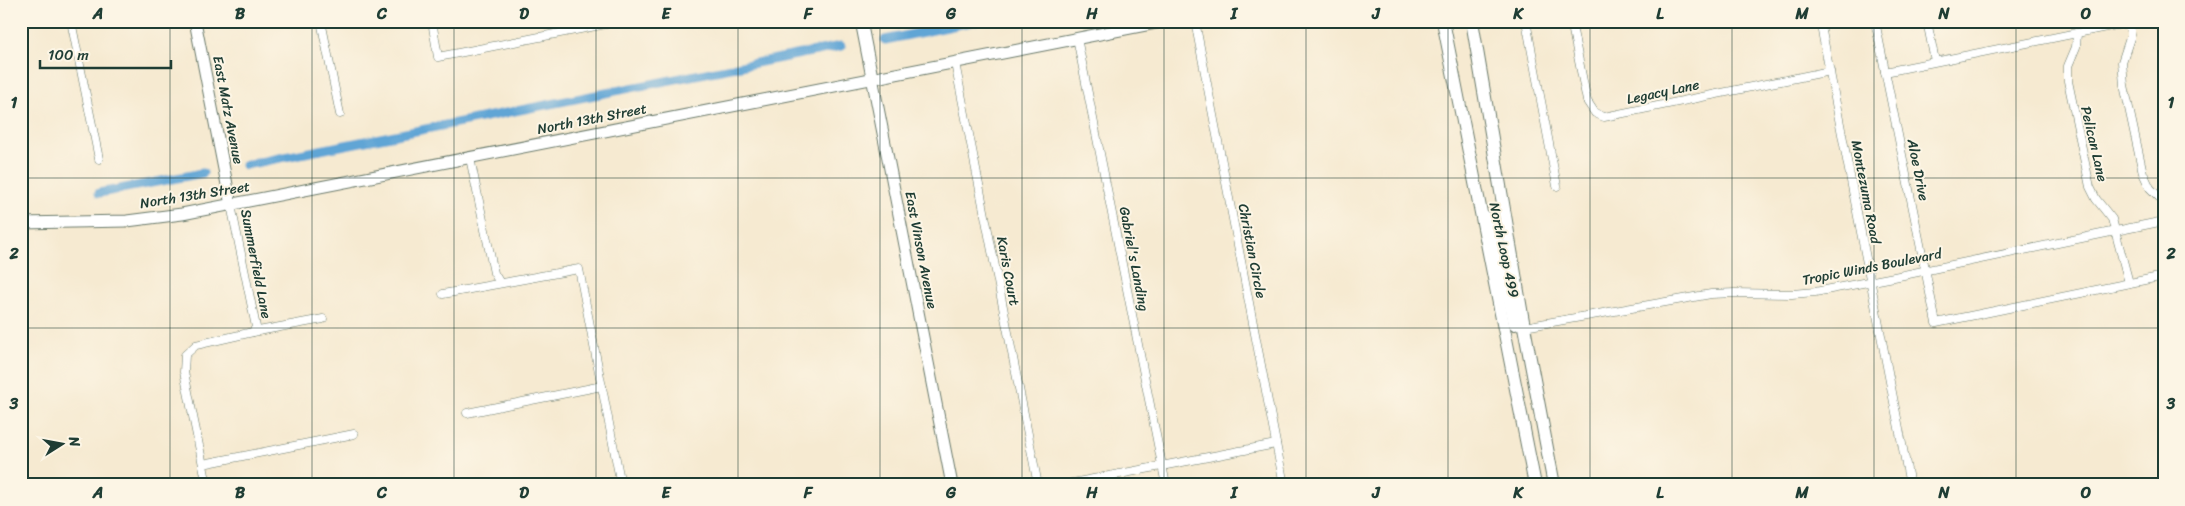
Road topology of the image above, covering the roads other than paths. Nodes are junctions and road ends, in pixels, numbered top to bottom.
1 (71, 21) edge
2 (195, 21) edge
3 (321, 21) edge
4 (432, 21) edge
5 (621, 21) edge
6 (861, 21) edge
7 (1166, 21) edge
8 (1196, 21) edge
9 (1443, 21) edge
10 (1472, 21) edge
11 (1526, 21) edge
12 (1571, 21) edge
13 (1820, 21) edge
14 (1875, 21) edge
15 (1927, 21) edge
16 (2132, 22) edge
17 (2100, 25) edge
18 (2077, 33) junction
19 (1077, 38) junction
20 (1935, 61) junction
21 (955, 63) junction
22 (1830, 71) junction
23 (1885, 72) junction
24 (872, 79) junction
25 (340, 114) dead end
26 (470, 158) junction
27 (98, 159) dead end
28 (1557, 186) dead end
29 (1477, 190) junction
30 (2164, 202) edge
31 (232, 205) junction
32 (2164, 220) edge
33 (21, 222) edge
34 (2115, 230) junction
35 (1925, 270) junction
36 (2164, 276) edge
37 (1871, 282) junction
38 (500, 283) junction
39 (2129, 283) junction
40 (443, 294) dead end
41 (323, 318) dead end
42 (1524, 327) junction
43 (253, 332) junction
44 (602, 386) junction
45 (467, 413) dead end
46 (354, 434) dead end
47 (1276, 444) junction
48 (203, 464) junction
49 (1162, 465) junction
50 (207, 485) edge
51 (621, 485) edge
52 (952, 485) edge
53 (1038, 485) edge
54 (1062, 485) edge
55 (1166, 485) edge
56 (1284, 485) edge
57 (1535, 485) edge
58 (1554, 485) edge
59 (1910, 485) edge

1 - 27 street
2 - 31 street, East Matz Avenue
3 - 25 street
4 - 5 street
6 - 24 street, East Vinson Avenue
7 - 19 street, North 13th Street
8 - 47 street, Christian Circle
9 - 29 main road, North Loop 499
10 - 42 main road, North Loop 499
11 - 28 street
12 - 22 street, Legacy Lane
13 - 22 street, Montezuma Road
14 - 23 street, Aloe Drive
15 - 20 street
16 - 17 street
16 - 30 street
17 - 18 street
18 - 20 street
18 - 34 street, Pelican Lane
19 - 21 street, North 13th Street
19 - 49 street, Gabriel's Landing
20 - 23 street
21 - 24 street, North 13th Street
21 - 53 street, Karis Court
22 - 37 street, Montezuma Road
23 - 35 street, Aloe Drive
24 - 26 street, North 13th Street
24 - 52 street, East Vinson Avenue
26 - 31 street, North 13th Street
26 - 38 street
29 - 42 main road
29 - 57 main road, North Loop 499
31 - 33 street, North 13th Street
31 - 43 street, Summerfield Lane
32 - 34 street, Tropic Winds Boulevard
34 - 35 street, Tropic Winds Boulevard
34 - 39 street, Pelican Lane
35 - 37 street, Tropic Winds Boulevard
35 - 39 street, Aloe Drive
36 - 39 street
37 - 42 street, Tropic Winds Boulevard
37 - 59 street, Montezuma Road
38 - 40 street
38 - 44 street
41 - 43 street
42 - 58 main road, North Loop 499
43 - 48 street, Summerfield Lane
44 - 45 street
44 - 51 street
46 - 48 street
47 - 49 street
47 - 56 street, Christian Circle
48 - 50 street, Summerfield Lane
49 - 54 street
49 - 55 street, Gabriel's Landing

